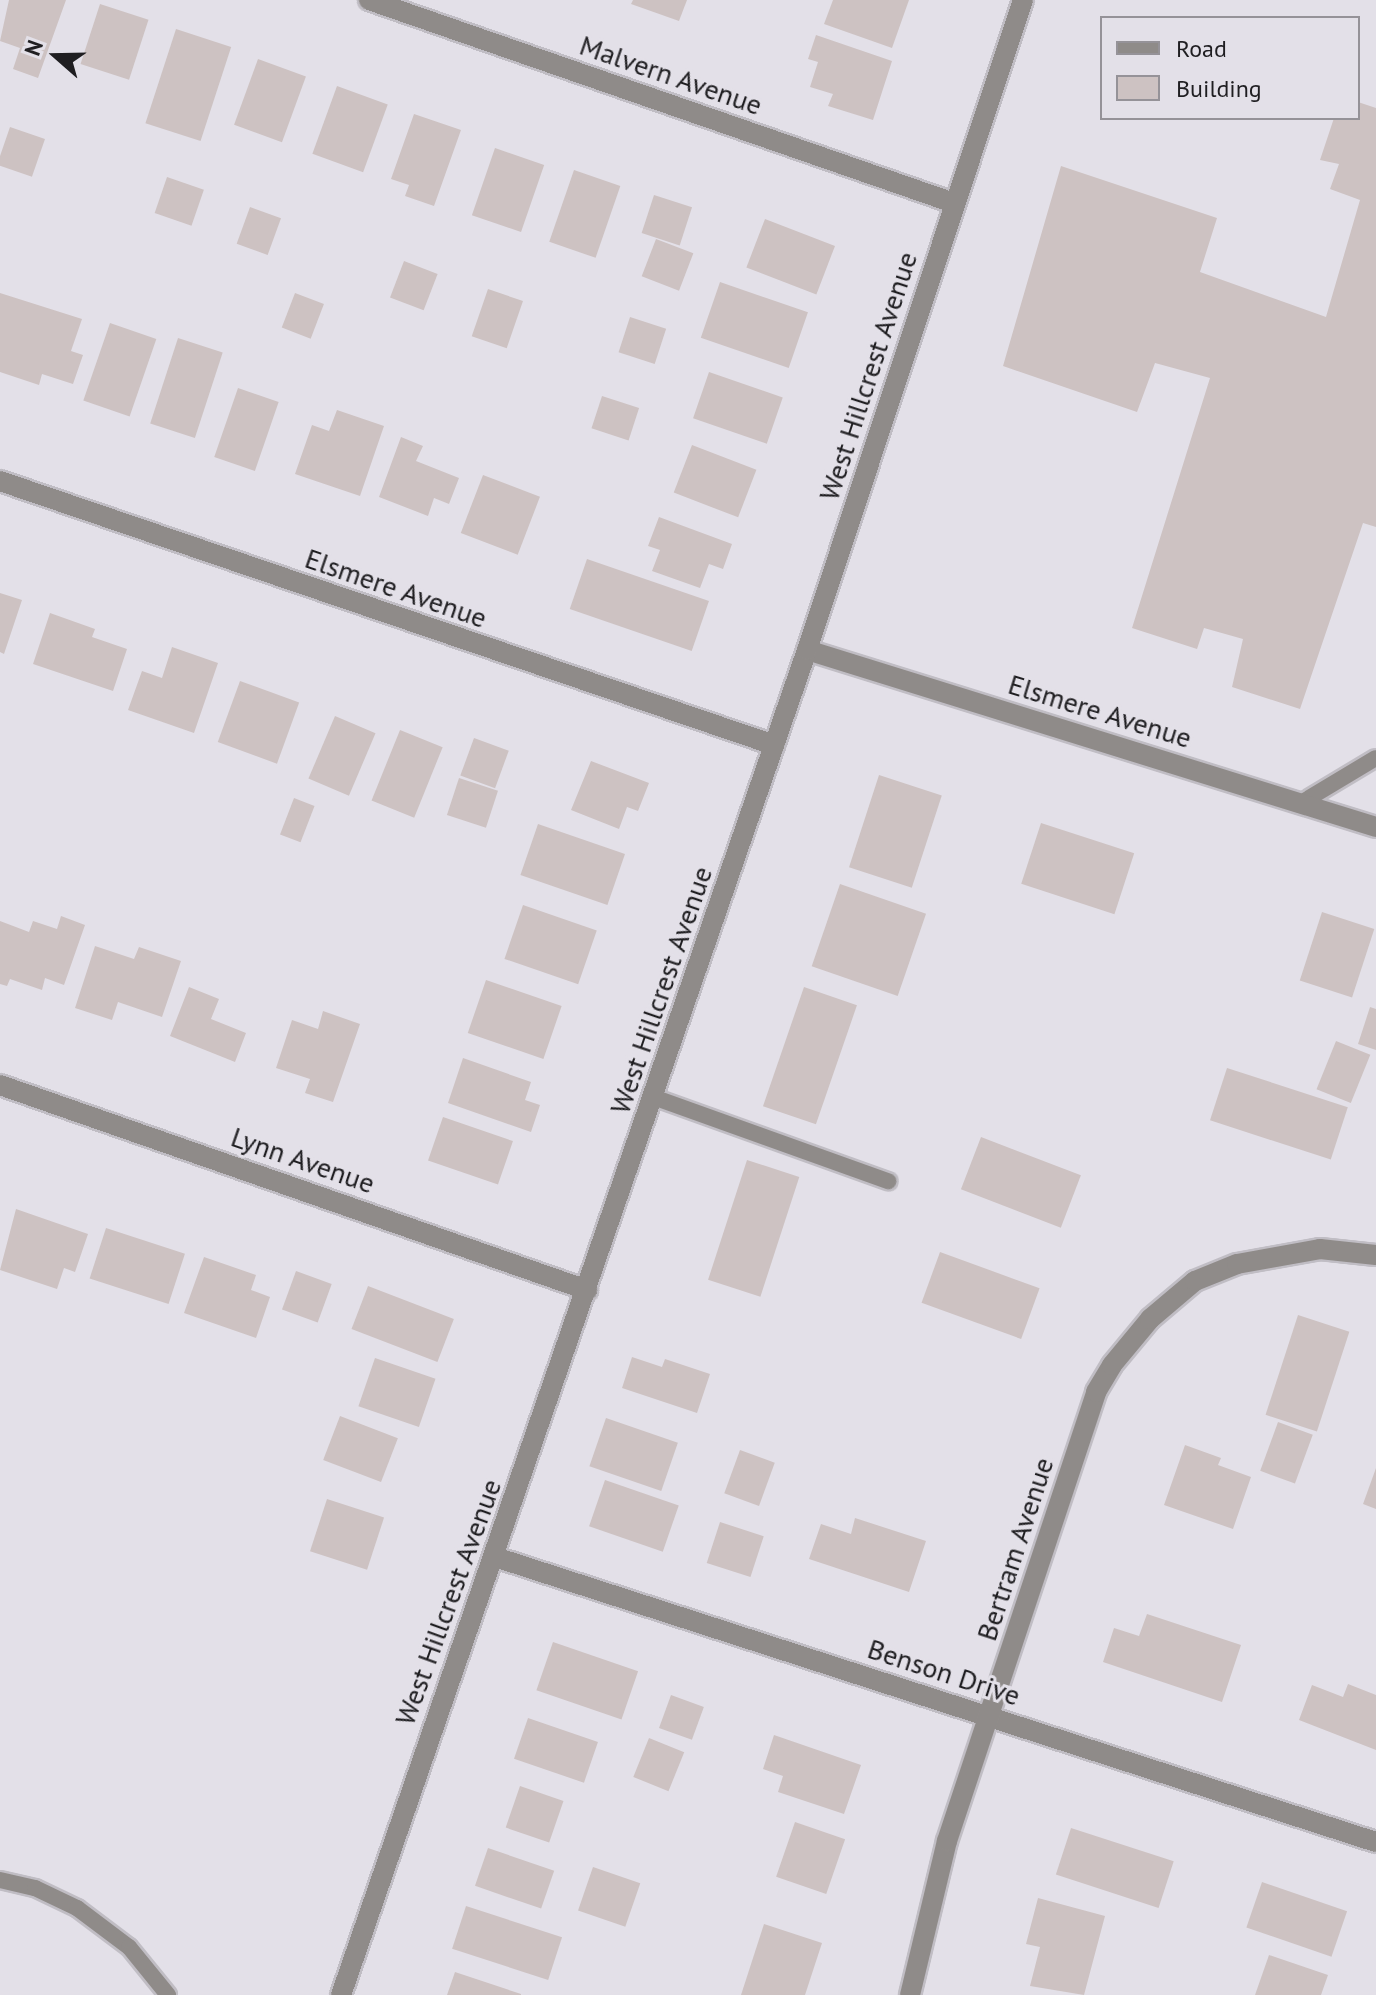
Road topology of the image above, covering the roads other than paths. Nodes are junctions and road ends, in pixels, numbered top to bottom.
1 (369, 0) edge
2 (1023, 0) edge
3 (954, 203) junction
4 (0, 481) edge
5 (807, 650) junction
6 (774, 745) junction
7 (1376, 758) edge
8 (1301, 803) junction
9 (1376, 827) edge
10 (0, 1085) edge
11 (653, 1097) junction
12 (888, 1181) dead end
13 (1376, 1255) edge
14 (587, 1290) junction
15 (495, 1557) junction
16 (989, 1715) junction
17 (1376, 1842) edge
18 (0, 1880) edge
19 (168, 1995) edge
20 (341, 1995) edge
21 (910, 1995) edge

1 - 3 street, Malvern Avenue
2 - 3 street, West Hillcrest Avenue
3 - 5 street, West Hillcrest Avenue
4 - 6 street, Elsmere Avenue
5 - 6 street, West Hillcrest Avenue
5 - 8 street, Elsmere Avenue
6 - 11 street, West Hillcrest Avenue
7 - 8 lane
8 - 9 street, Elsmere Avenue
10 - 14 street, Lynn Avenue
11 - 12 lane
11 - 14 street, West Hillcrest Avenue
13 - 16 street, Bertram Avenue
14 - 15 street, West Hillcrest Avenue
15 - 16 street, Benson Drive
15 - 20 street, West Hillcrest Avenue
16 - 17 street, Benson Drive
16 - 21 street, Bertram Avenue
18 - 19 lane

